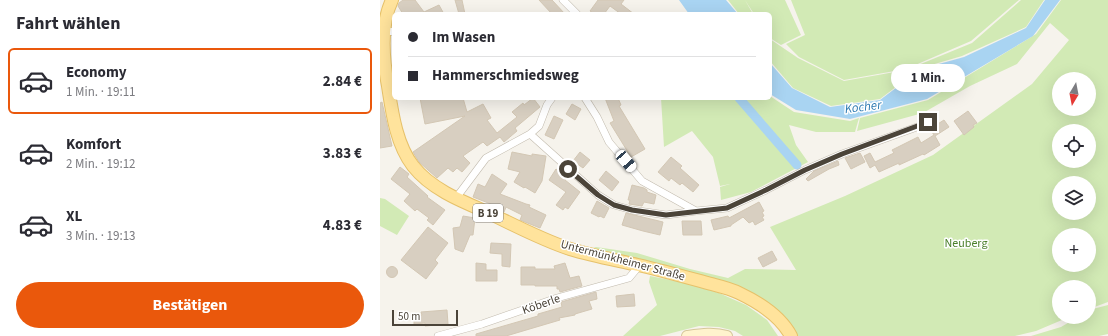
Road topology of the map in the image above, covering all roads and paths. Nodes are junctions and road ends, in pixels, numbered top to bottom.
1 (563, 0) edge
2 (389, 1) edge
3 (575, 12) edge
4 (382, 30) junction
5 (392, 32) edge
6 (382, 62) edge
7 (551, 100) edge
8 (586, 100) edge
9 (928, 122) dead end
10 (530, 134) junction
11 (456, 198) junction
12 (696, 211) junction
13 (640, 266) junction
14 (438, 336) edge
15 (687, 336) edge
16 (727, 336) edge
17 (791, 336) edge

1 - 3 street
2 - 4 main road, Untermünkheimer Straße / B 19
4 - 5 street
4 - 6 main road, Untermünkheimer Straße / B 19
6 - 11 main road, Untermünkheimer Straße / B 19
7 - 10 street
8 - 12 street
9 - 12 street
10 - 11 street
10 - 12 street
11 - 13 main road, Untermünkheimer Straße / B 19
13 - 14 street, Köberle
13 - 17 main road, Untermünkheimer Straße / B 19
15 - 16 main road

